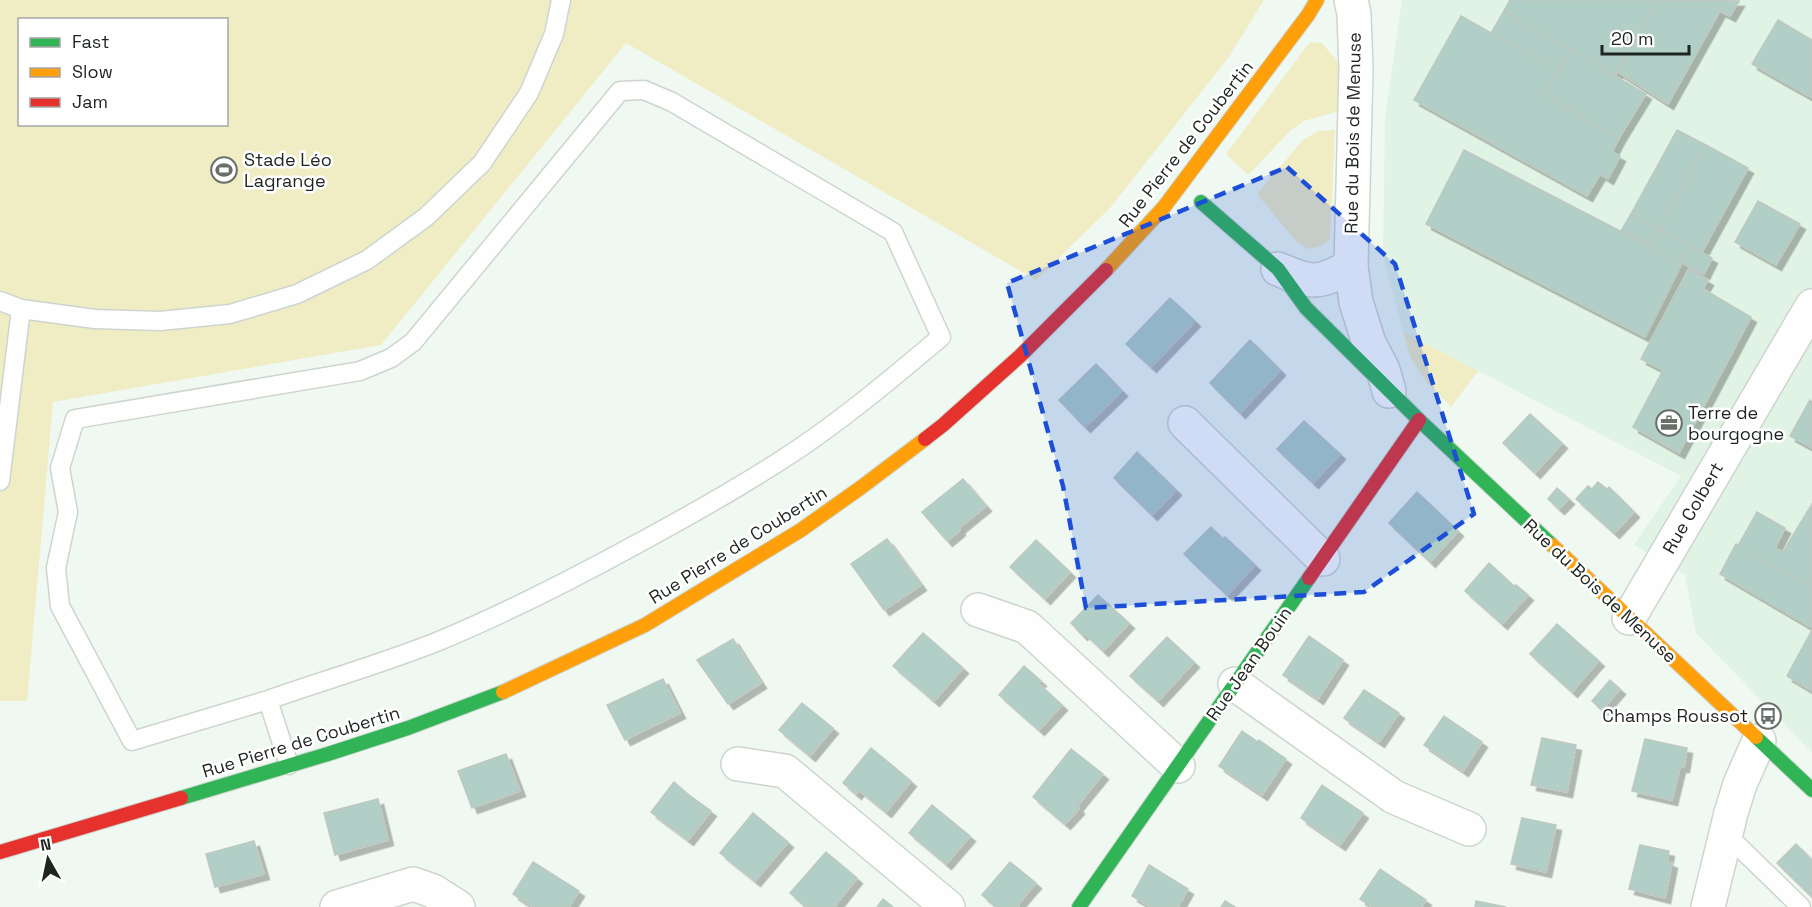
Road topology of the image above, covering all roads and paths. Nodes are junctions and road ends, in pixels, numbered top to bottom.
1 (561, 0) edge
2 (1317, 0) edge
3 (1352, 0) edge
4 (1209, 147) junction
5 (1201, 202) junction
6 (1164, 207) junction
7 (1351, 266) junction
8 (1278, 269) junction
9 (0, 301) edge
10 (21, 309) junction
11 (1810, 312) edge
12 (1389, 391) junction
13 (1419, 420) junction
14 (1185, 423) dead end
15 (0, 481) edge
16 (1323, 559) junction
17 (978, 610) dead end
18 (1629, 618) junction
19 (1235, 684) junction
20 (268, 700) junction
21 (1759, 741) junction
22 (738, 764) dead end
23 (289, 765) junction
24 (1178, 766) junction
25 (1812, 790) edge
26 (1469, 829) dead end
27 (1726, 834) junction
28 (0, 852) edge
29 (1084, 906) edge
30 (337, 907) edge
31 (458, 907) edge
32 (948, 907) edge
33 (1708, 907) edge
34 (1801, 907) edge

1 - 10 lane
2 - 4 main road, Rue Pierre de Coubertin
3 - 7 street, Rue du Bois de Menuse
4 - 5 street
4 - 6 main road, Rue Pierre de Coubertin
5 - 6 street
5 - 8 main road, Rue du Bois de Menuse
6 - 23 main road, Rue Pierre de Coubertin
7 - 8 street, Rue du Bois de Menuse
7 - 12 street, Rue du Bois de Menuse
8 - 12 main road, Rue du Bois de Menuse
9 - 10 lane
10 - 15 lane
11 - 18 street, Rue Colbert
12 - 13 main road, Rue du Bois de Menuse
13 - 16 main road, Rue Jean Bouin
13 - 18 main road, Rue du Bois de Menuse
14 - 16 street
16 - 19 main road, Rue Jean Bouin
17 - 24 street
18 - 21 main road, Rue du Bois de Menuse
19 - 24 main road, Rue Jean Bouin
19 - 26 street
20 - 20 lane
20 - 23 lane
21 - 25 main road, Rue du Bois de Menuse
21 - 27 street
22 - 32 street
23 - 28 main road, Rue Pierre de Coubertin
24 - 29 main road, Rue Jean Bouin
27 - 33 street
27 - 34 lane
30 - 31 street

